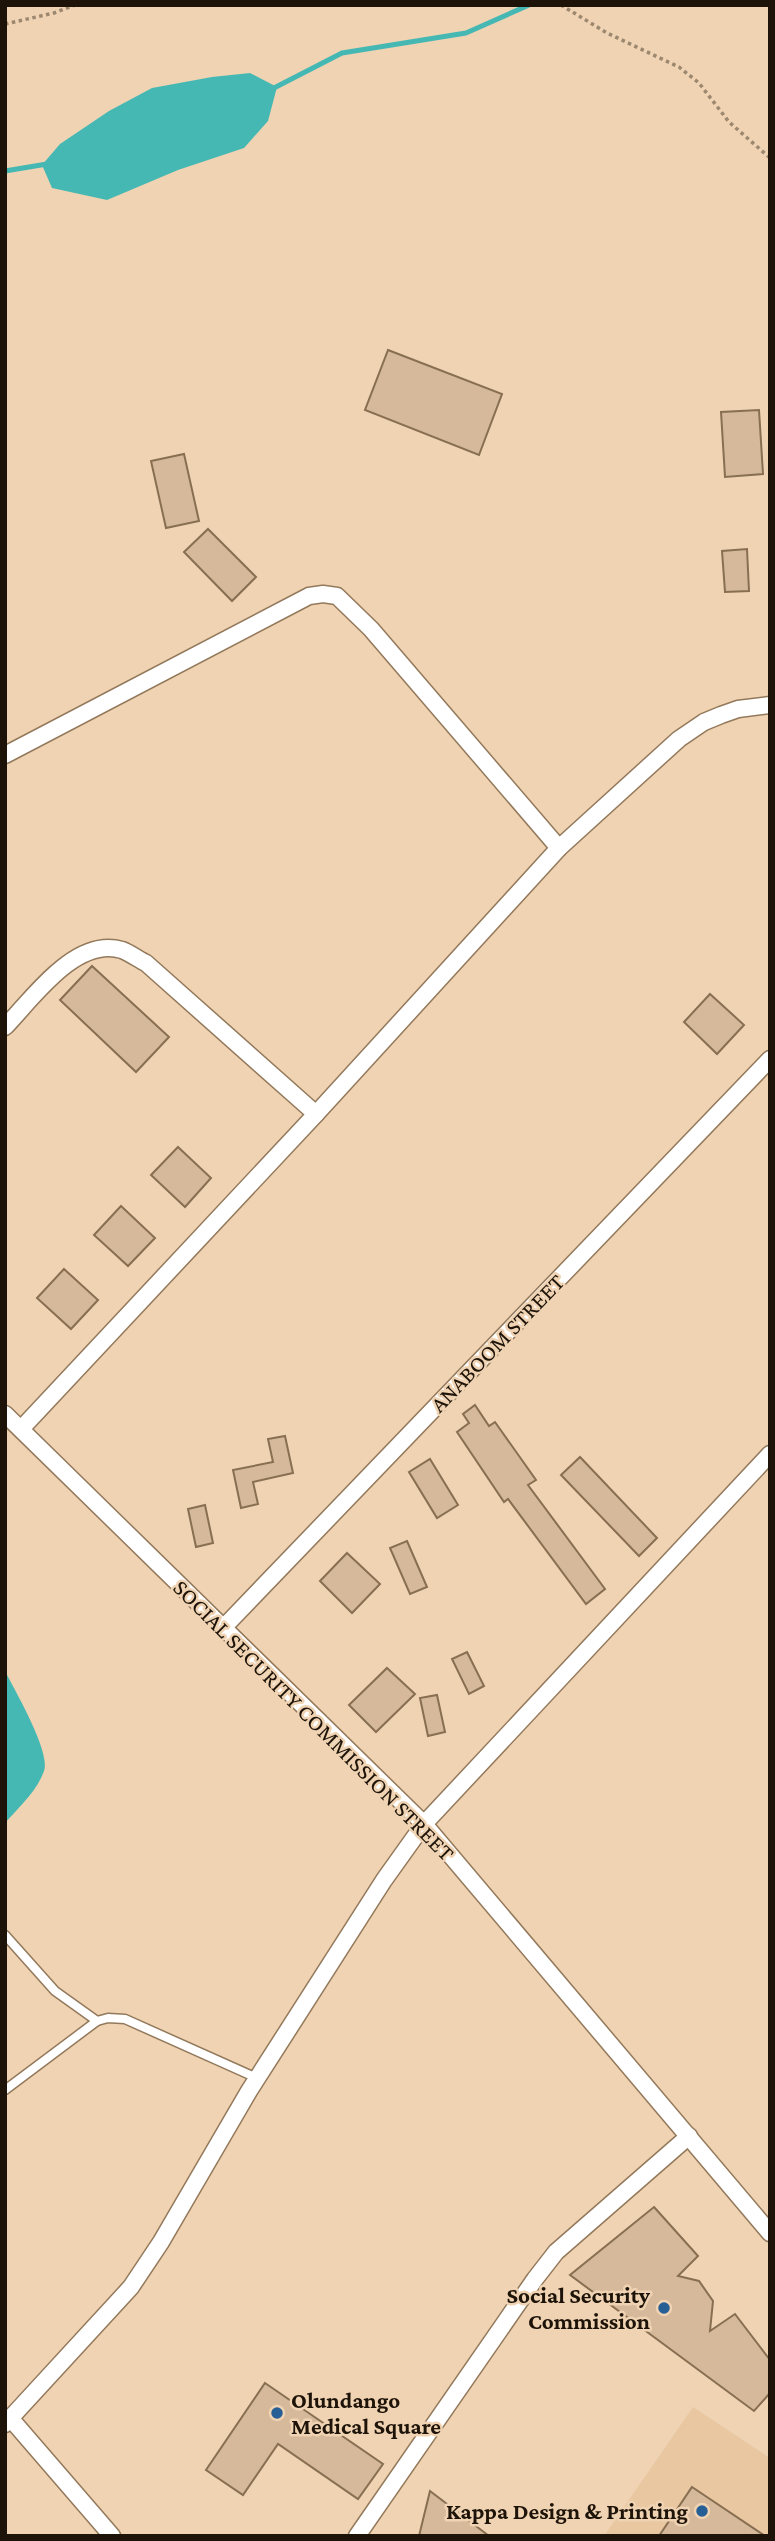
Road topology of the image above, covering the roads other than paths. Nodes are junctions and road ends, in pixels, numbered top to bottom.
1 (770, 705) edge
2 (5, 755) edge
3 (559, 848) junction
4 (5, 1027) edge
5 (770, 1059) edge
6 (316, 1114) junction
7 (5, 1414) edge
8 (21, 1429) junction
9 (770, 1454) edge
10 (224, 1627) junction
11 (424, 1824) junction
12 (5, 1936) edge
13 (97, 2021) junction
14 (258, 2078) junction
15 (5, 2090) edge
16 (689, 2136) junction
17 (770, 2233) edge
18 (8, 2421) edge
19 (112, 2536) edge
20 (357, 2536) edge

1 - 3 street
2 - 3 street
3 - 6 street
4 - 6 street
5 - 10 street, ANABOOM STREET
6 - 8 street
7 - 8 street, SOCIAL SECURITY COMMISSION STREET
8 - 10 street, SOCIAL SECURITY COMMISSION STREET
9 - 11 street
10 - 11 street, SOCIAL SECURITY COMMISSION STREET
11 - 14 street
11 - 16 street, SOCIAL SECURITY COMMISSION STREET
12 - 13 lane
13 - 14 lane
13 - 15 lane
14 - 18 street
16 - 17 street, SOCIAL SECURITY COMMISSION STREET
16 - 20 street
18 - 19 street

